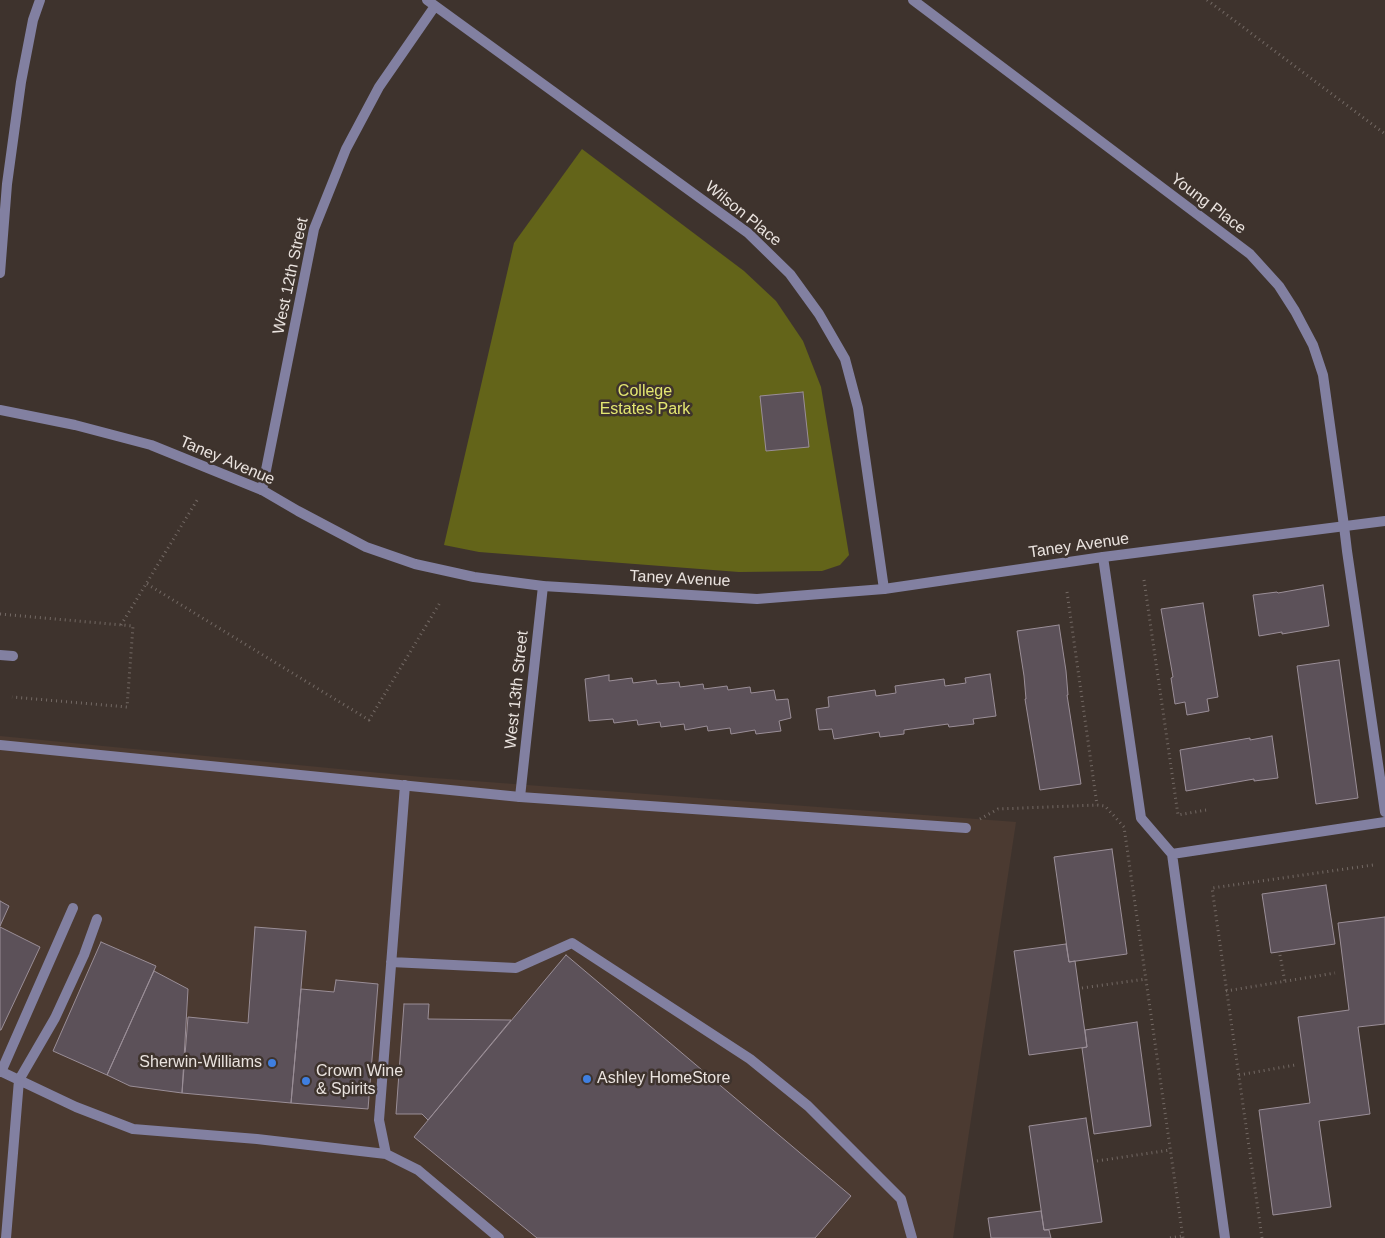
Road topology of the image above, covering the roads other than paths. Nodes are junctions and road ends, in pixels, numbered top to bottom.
1 (40, 0) edge
2 (913, 0) edge
3 (431, 3) edge
4 (0, 273) edge
5 (0, 410) edge
6 (262, 490) junction
7 (1385, 521) edge
8 (1344, 526) junction
9 (1103, 557) junction
10 (543, 586) junction
11 (884, 590) junction
12 (0, 655) edge
13 (13, 656) dead end
14 (0, 745) edge
15 (405, 785) junction
16 (520, 797) junction
17 (1385, 812) edge
18 (1385, 822) edge
19 (966, 828) road end
20 (1172, 854) junction
21 (73, 908) dead end
22 (98, 919) dead end
23 (391, 962) junction
24 (1, 1072) edge
25 (19, 1080) junction
26 (386, 1154) junction
27 (6, 1238) edge
28 (499, 1238) edge
29 (912, 1238) edge
30 (1225, 1238) edge

1 - 4 street
2 - 8 street, Young Place
3 - 6 street, West 12th Street
3 - 11 street, Wilson Place
5 - 6 street, Taney Avenue
6 - 10 street, Taney Avenue
7 - 8 street, Taney Avenue
8 - 9 street, Taney Avenue
8 - 17 street, Young Place
9 - 11 street, Taney Avenue
9 - 20 street
10 - 11 street, Taney Avenue
10 - 16 street, West 13th Street
12 - 13 street
14 - 15 street
15 - 16 street
15 - 23 street
16 - 19 street
18 - 20 street
20 - 30 street
21 - 24 street
22 - 25 street
23 - 26 street
23 - 29 street
24 - 25 street
25 - 26 street
25 - 27 street
26 - 28 street

